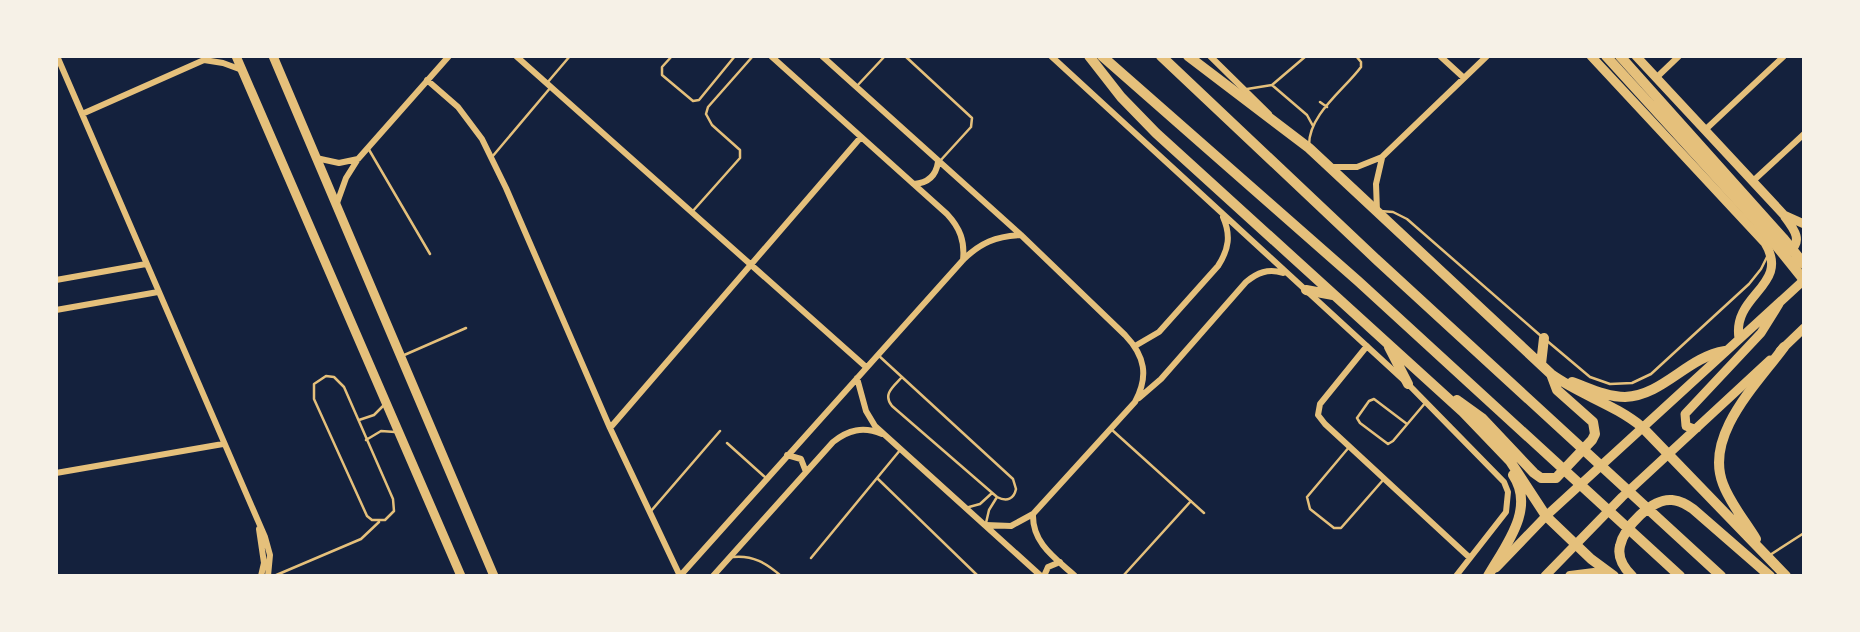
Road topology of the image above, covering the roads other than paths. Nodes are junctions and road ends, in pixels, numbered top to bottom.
1 (57, 56) edge
2 (236, 56) edge
3 (273, 56) edge
4 (449, 56) edge
5 (516, 56) edge
6 (570, 56) edge
7 (672, 56) edge
8 (735, 56) edge
9 (753, 56) edge
10 (771, 56) edge
11 (822, 56) edge
12 (885, 56) edge
13 (905, 56) edge
14 (1051, 56) edge
15 (1089, 56) edge
16 (1102, 56) edge
17 (1161, 56) edge
18 (1188, 56) edge
19 (1210, 56) edge
20 (1306, 56) edge
21 (1356, 56) edge
22 (1440, 56) edge
23 (1487, 56) edge
24 (1591, 56) edge
25 (1606, 56) edge
26 (1620, 56) edge
27 (1636, 56) edge
28 (1679, 56) edge
29 (1784, 56) edge
30 (206, 58) edge
31 (242, 69) junction
32 (1288, 73) junction
33 (1294, 78) dead end
34 (1464, 78) junction
35 (1656, 78) junction
36 (427, 80) junction
37 (548, 85) junction
38 (1272, 85) junction
39 (856, 87) junction
40 (1246, 90) junction
41 (1320, 102) dead end
42 (1327, 107) junction
43 (82, 114) junction
44 (1277, 123) junction
45 (1313, 126) junction
46 (1705, 130) junction
47 (1804, 134) edge
48 (861, 137) junction
49 (368, 148) junction
50 (1309, 148) junction
51 (316, 158) junction
52 (491, 158) junction
53 (1382, 158) junction
54 (358, 159) junction
55 (938, 162) junction
56 (1330, 167) junction
57 (1753, 181) junction
58 (914, 184) junction
59 (336, 205) junction
60 (1377, 211) junction
61 (691, 212) junction
62 (1223, 215) junction
63 (1784, 215) junction
64 (1804, 224) edge
65 (1021, 235) junction
66 (1767, 247) junction
67 (429, 254) dead end
68 (963, 260) junction
69 (146, 264) junction
70 (1804, 264) edge
71 (751, 265) junction
72 (1288, 274) junction
73 (56, 280) edge
74 (1804, 280) edge
75 (1306, 290) junction
76 (158, 292) junction
77 (1335, 295) junction
78 (1781, 299) junction
79 (56, 310) edge
80 (466, 328) dead end
81 (1804, 328) edge
82 (1544, 338) junction
83 (1739, 338) junction
84 (1386, 340) junction
85 (1135, 346) junction
86 (1367, 346) junction
87 (1784, 347) junction
88 (1725, 351) junction
89 (878, 355) junction
90 (400, 357) junction
91 (1541, 364) junction
92 (866, 368) junction
93 (1553, 375) junction
94 (902, 377) junction
95 (857, 378) junction
96 (1408, 384) junction
97 (1447, 396) junction
98 (1135, 402) junction
99 (1426, 402) junction
100 (385, 403) junction
101 (1463, 412) junction
102 (358, 421) junction
103 (1407, 424) junction
104 (1642, 427) junction
105 (610, 428) junction
106 (1698, 428) junction
107 (1111, 429) junction
108 (720, 431) dead end
109 (398, 434) junction
110 (888, 438) junction
111 (366, 440) junction
112 (727, 443) dead end
113 (223, 444) junction
114 (1350, 446) junction
115 (901, 449) junction
116 (1670, 454) junction
117 (787, 455) junction
118 (806, 471) junction
119 (56, 473) edge
120 (766, 478) junction
121 (877, 478) junction
122 (1384, 478) junction
123 (992, 493) junction
124 (997, 498) junction
125 (1191, 500) junction
126 (965, 507) junction
127 (650, 513) junction
128 (1204, 513) dead end
129 (1033, 514) junction
130 (1546, 516) junction
131 (379, 522) junction
132 (986, 525) junction
133 (259, 528) junction
134 (1804, 533) edge
135 (1574, 544) junction
136 (730, 557) junction
137 (1768, 557) junction
138 (811, 558) dead end
139 (1471, 558) junction
140 (1060, 562) junction
141 (261, 576) edge
142 (271, 576) edge
143 (461, 576) edge
144 (494, 576) edge
145 (680, 576) edge
146 (713, 576) edge
147 (781, 576) edge
148 (978, 576) edge
149 (1042, 576) edge
150 (1075, 576) edge
151 (1123, 576) edge
152 (1456, 576) edge
153 (1489, 576) edge
154 (1545, 576) edge
155 (1570, 576) edge
156 (1605, 576) edge
157 (1614, 576) edge
158 (1632, 576) edge
159 (1680, 576) edge
160 (1721, 576) edge
161 (1770, 576) edge
162 (1786, 576) edge

1 - 43 street
2 - 31 main road
3 - 51 main road
4 - 36 street
5 - 37 street
6 - 37 lane
7 - 8 lane
9 - 61 lane
10 - 48 street
11 - 39 street
12 - 39 lane
13 - 55 lane
14 - 62 street
15 - 77 main road
16 - 159 main road
17 - 160 main road
18 - 44 main road
19 - 40 street
20 - 32 lane
21 - 42 lane
22 - 34 street
23 - 34 street
24 - 66 main road
25 - 74 main road
26 - 70 main road
27 - 35 main road
28 - 35 street
29 - 46 street
30 - 31 street
30 - 43 street
31 - 100 main road
32 - 33 lane
32 - 38 lane
34 - 53 street
35 - 46 main road
36 - 49 street
36 - 52 street
37 - 52 lane
37 - 61 street
38 - 40 lane
38 - 45 lane
39 - 55 street
40 - 44 street
41 - 42 lane
42 - 45 lane
43 - 69 street
44 - 50 main road
45 - 50 lane
46 - 57 main road
47 - 57 street
48 - 58 street
48 - 71 street
49 - 54 street
49 - 67 lane
50 - 56 main road
51 - 54 street
51 - 59 main road
52 - 105 street
53 - 56 street
53 - 60 street
54 - 59 street
55 - 58 street
55 - 65 street
56 - 60 main road
57 - 63 main road
58 - 68 street
59 - 90 main road
60 - 82 lane
60 - 91 main road
61 - 71 street
62 - 72 street
62 - 85 street
63 - 64 main road
63 - 66 main road
65 - 68 street
65 - 85 street
66 - 82 lane
66 - 83 main road
68 - 89 street
69 - 73 street
69 - 76 street
71 - 92 street
71 - 105 street
72 - 75 street
72 - 98 street
74 - 78 main road
75 - 77 main road
75 - 86 street
76 - 79 street
76 - 113 street
77 - 84 main road
78 - 83 main road
78 - 106 main road
80 - 90 lane
81 - 87 main road
82 - 91 main road
83 - 88 main road
84 - 96 main road
84 - 97 main road
85 - 98 street
86 - 96 street
86 - 114 street
87 - 106 main road
87 - 137 main road
88 - 93 main road
88 - 104 main road
89 - 92 street
89 - 94 lane
90 - 144 main road
91 - 93 main road
92 - 95 street
93 - 97 main road
93 - 104 main road
94 - 123 lane
94 - 124 lane
95 - 110 street
95 - 117 street
96 - 99 street
97 - 101 main road
98 - 107 street
99 - 103 lane
99 - 139 street
100 - 102 lane
100 - 109 main road
101 - 130 main road
101 - 153 main road
102 - 111 lane
102 - 131 lane
103 - 103 lane
104 - 116 main road
104 - 130 main road
105 - 127 street
106 - 116 main road
107 - 125 lane
107 - 129 street
108 - 127 lane
109 - 111 lane
109 - 143 main road
110 - 115 street
110 - 118 street
111 - 131 lane
112 - 120 lane
113 - 119 street
113 - 133 street
114 - 122 street
114 - 122 lane
115 - 121 lane
115 - 126 street
116 - 135 main road
116 - 137 main road
117 - 118 street
117 - 120 street
118 - 136 street
120 - 145 street
121 - 138 lane
121 - 148 lane
122 - 139 street
123 - 124 lane
123 - 126 lane
124 - 132 lane
125 - 128 lane
125 - 151 lane
126 - 132 street
127 - 145 street
129 - 132 street
129 - 140 street
130 - 135 main road
130 - 153 main road
131 - 142 lane
132 - 149 street
133 - 141 street
133 - 142 street
134 - 137 lane
135 - 154 main road
135 - 157 main road
136 - 146 street
136 - 147 lane
137 - 162 main road
139 - 152 street
140 - 149 street
140 - 150 street
155 - 156 main road
158 - 161 main road

